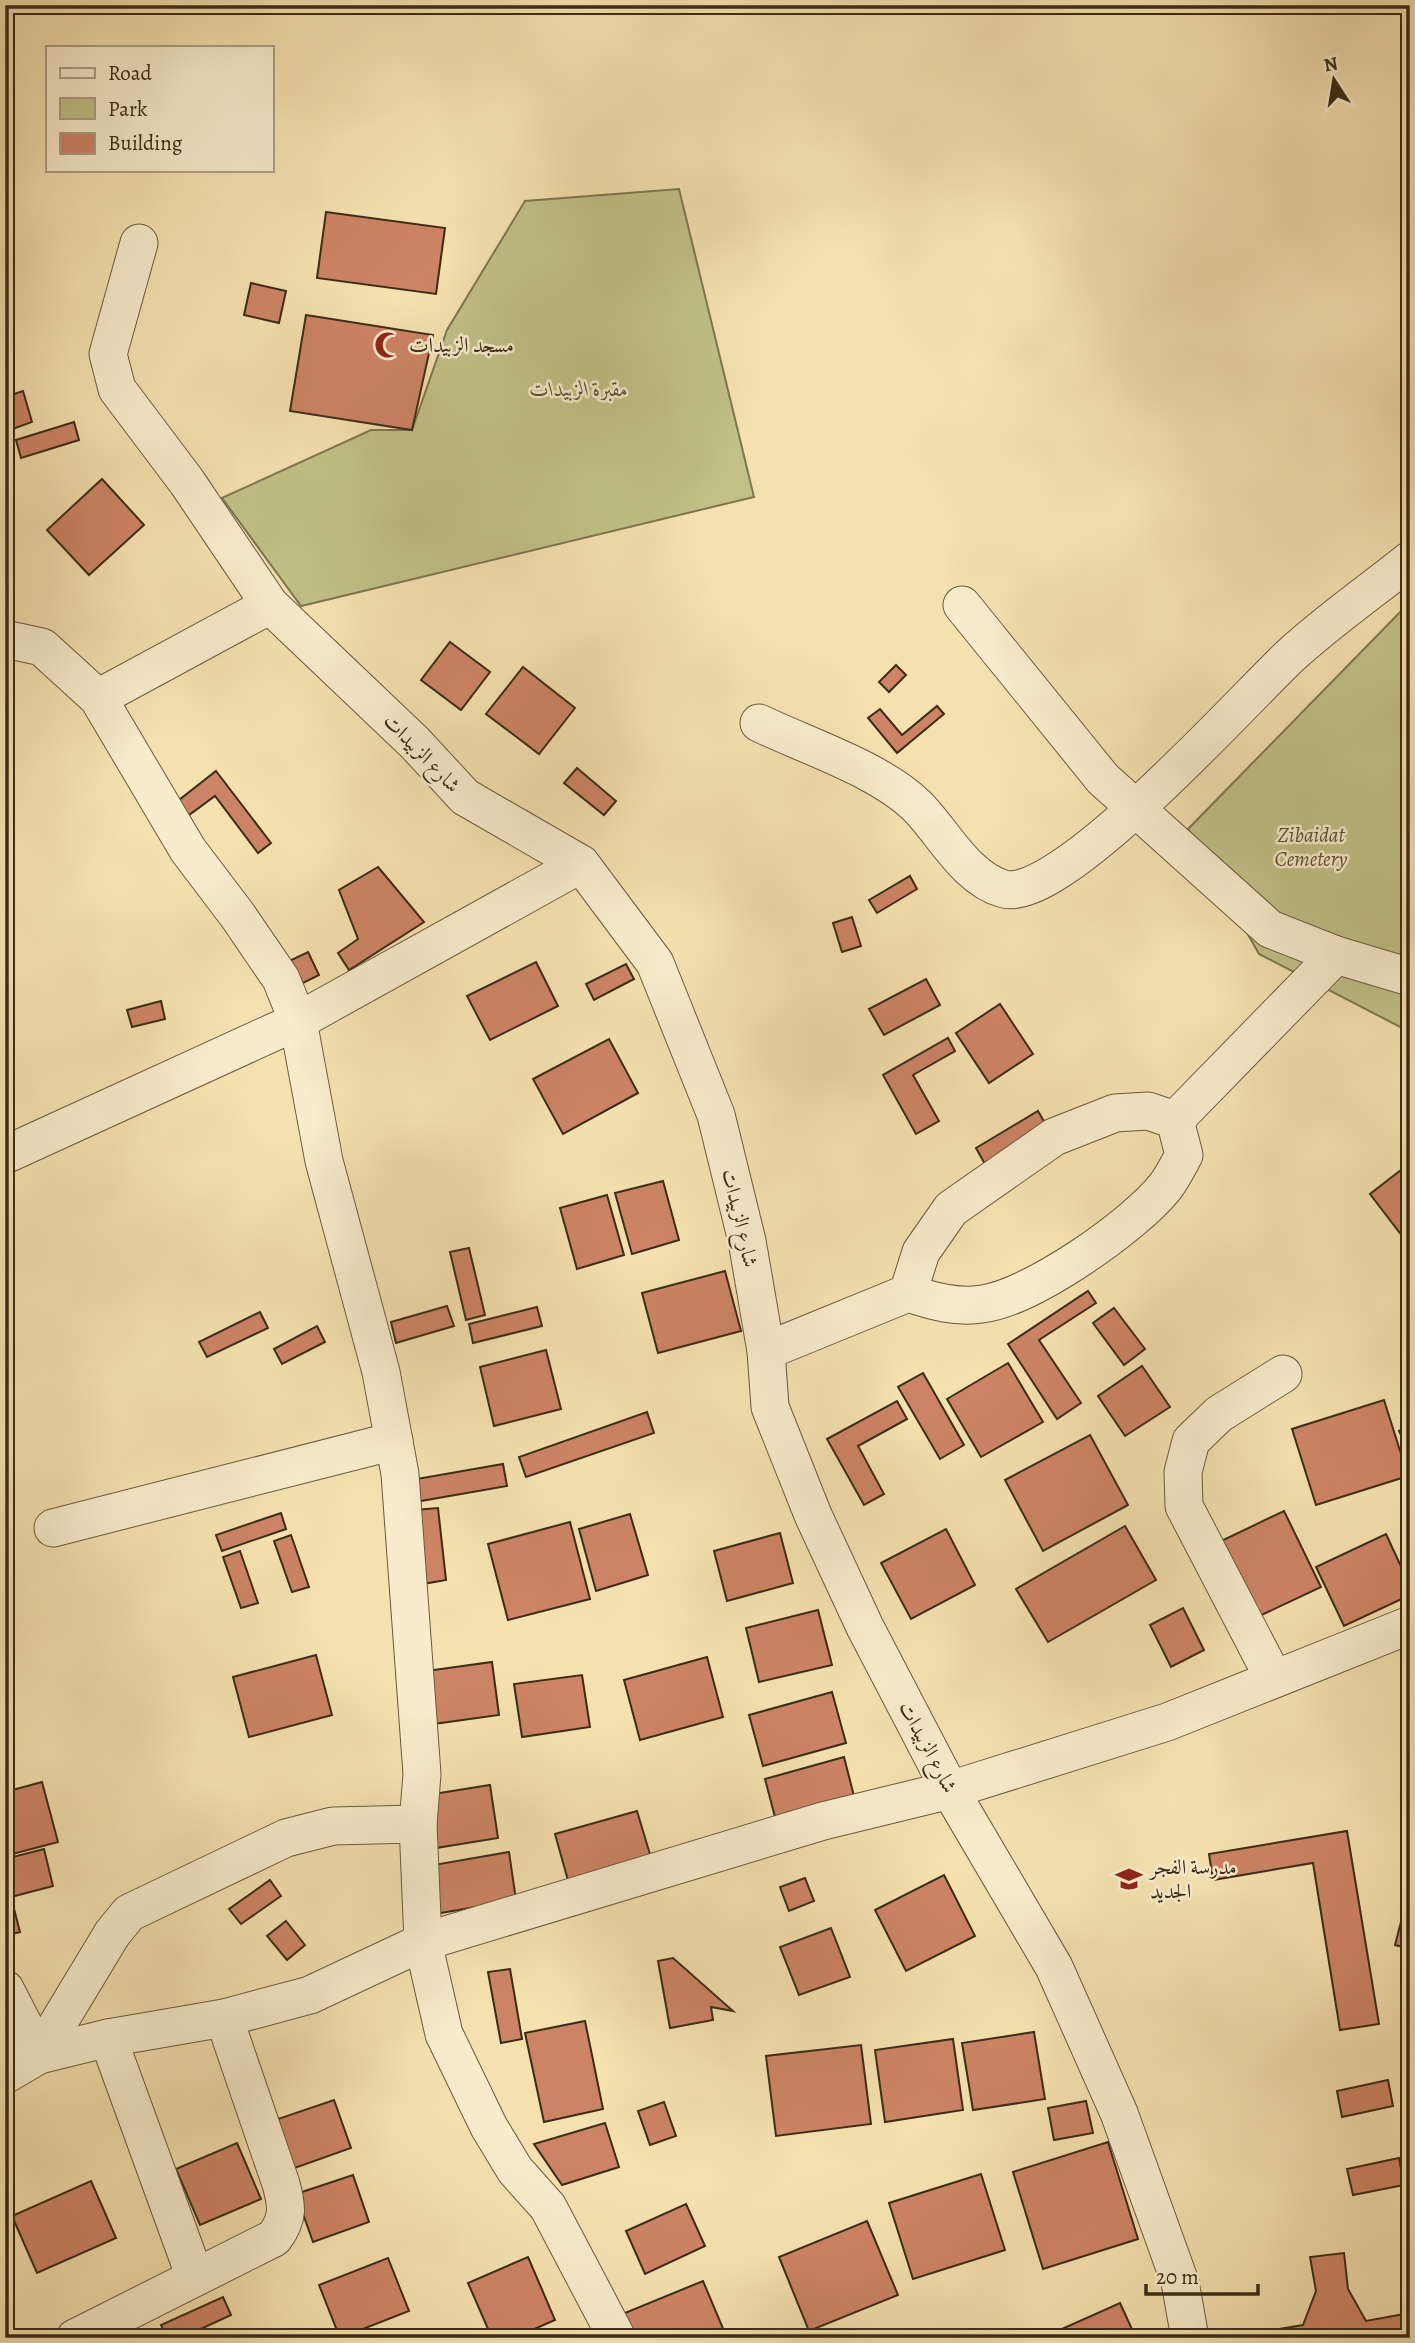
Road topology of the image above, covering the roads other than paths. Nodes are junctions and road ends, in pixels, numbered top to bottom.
1 (139, 243) dead end
2 (1410, 560) edge
3 (270, 605) junction
4 (962, 605) dead end
5 (5, 639) edge
6 (98, 698) junction
7 (759, 723) dead end
8 (1137, 810) junction
9 (581, 864) junction
10 (1336, 955) junction
11 (1410, 977) edge
12 (298, 1021) junction
13 (1175, 1120) junction
14 (5, 1155) edge
15 (908, 1293) junction
16 (766, 1351) junction
17 (1283, 1374) dead end
18 (394, 1441) junction
19 (53, 1528) dead end
20 (1410, 1625) edge
21 (1274, 1679) junction
22 (950, 1790) junction
23 (418, 1824) junction
24 (423, 1942) junction
25 (5, 1989) edge
26 (223, 2018) junction
27 (108, 2038) junction
28 (39, 2055) junction
29 (5, 2075) edge
30 (194, 2277) junction
31 (75, 2338) edge
32 (617, 2338) edge
33 (1190, 2338) edge

1 - 3 street, شارع الزبيدات
2 - 8 street
3 - 6 street
3 - 9 street, شارع الزبيدات
4 - 8 street
5 - 6 street
6 - 12 street
7 - 8 street
8 - 10 street
9 - 12 street
9 - 16 street, شارع الزبيدات
10 - 11 street
10 - 13 street
12 - 14 street
12 - 18 street
13 - 15 street
13 - 15 street
15 - 16 street
16 - 22 street, شارع الزبيدات
17 - 21 street
18 - 19 street
18 - 23 street
20 - 21 street
21 - 22 street
22 - 24 street
22 - 33 street, شارع الزبيدات
23 - 24 street
23 - 28 street
24 - 26 street
24 - 32 street
25 - 28 street
26 - 27 street
26 - 30 street
27 - 28 street
27 - 30 street
28 - 29 street
30 - 31 street

